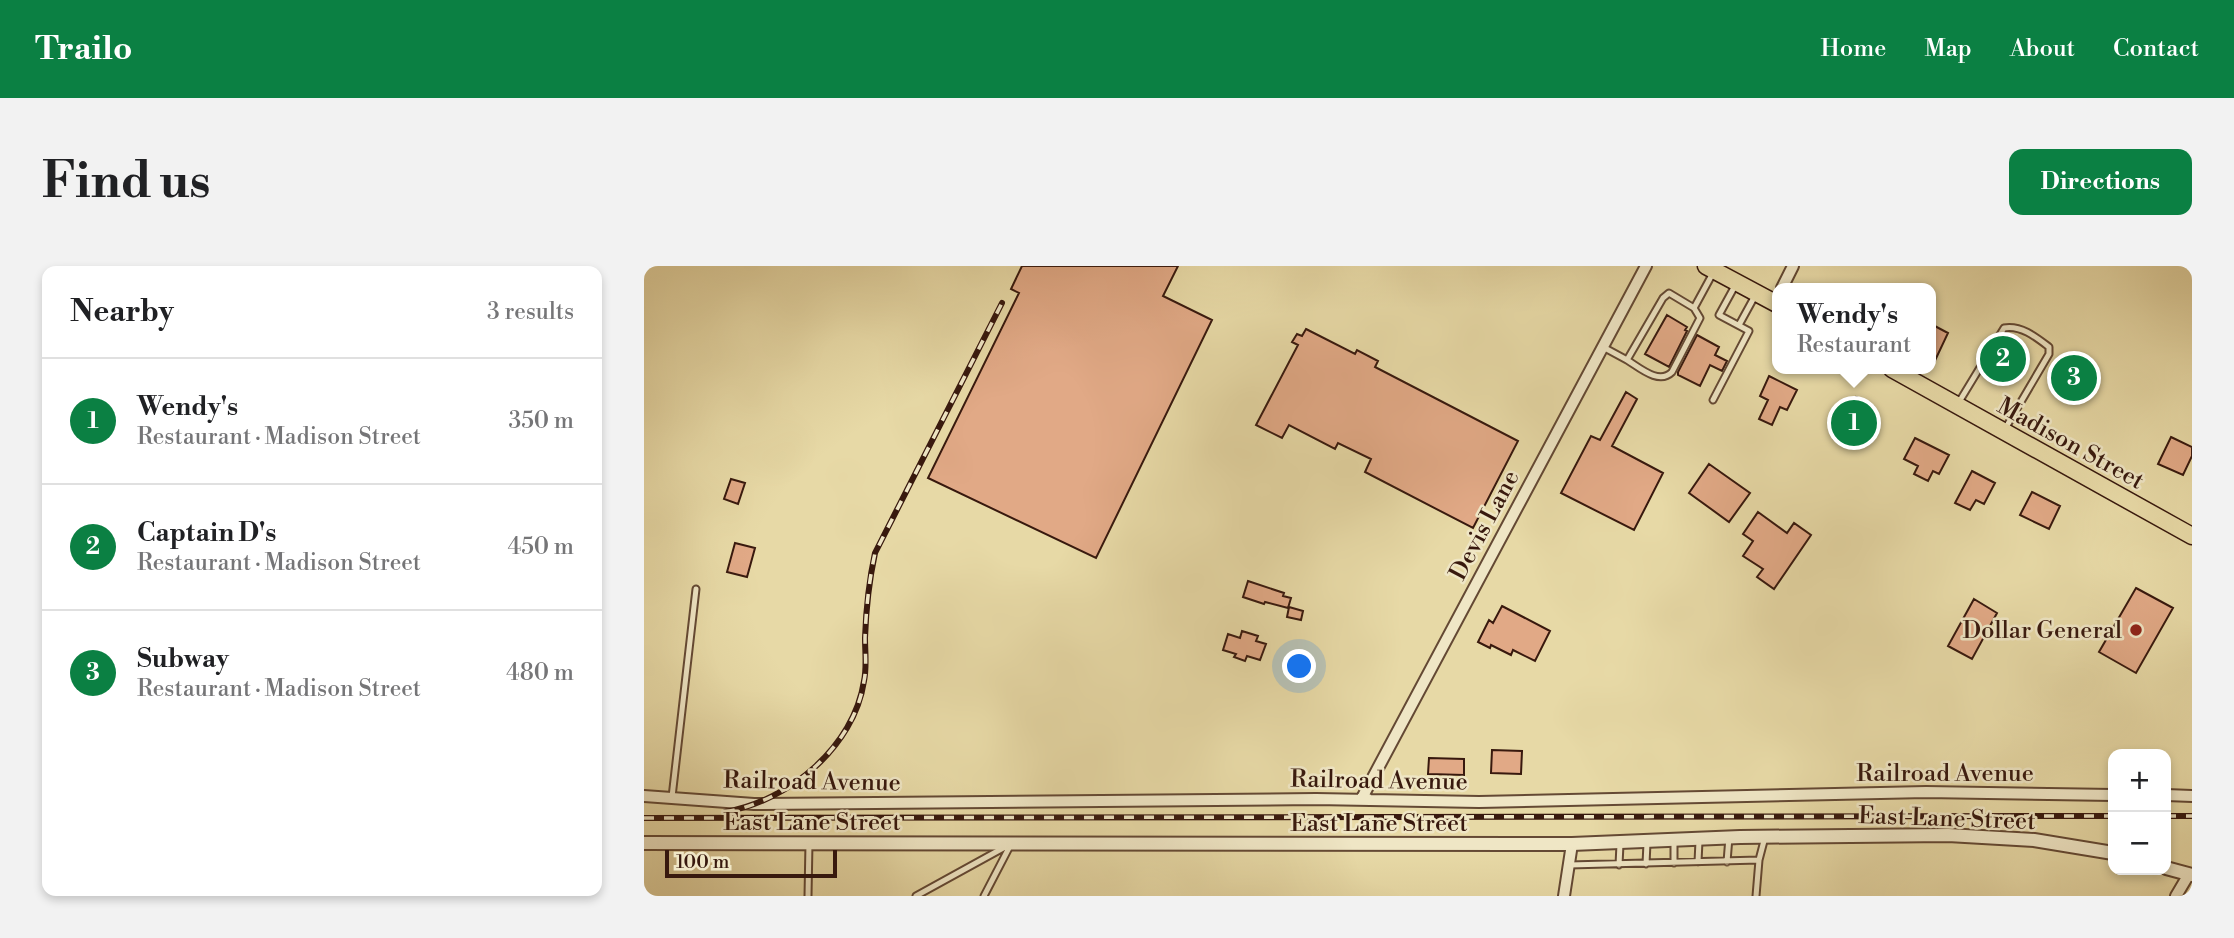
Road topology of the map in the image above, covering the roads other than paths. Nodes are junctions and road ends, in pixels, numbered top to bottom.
1 (1646, 266) edge
2 (1793, 266) edge
3 (1710, 268) edge
4 (1737, 282) junction
5 (1784, 283) edge
6 (1756, 293) junction
7 (1772, 297) edge
8 (1694, 308) junction
9 (1739, 325) junction
10 (1603, 347) junction
11 (1627, 360) junction
12 (1901, 374) edge
13 (1713, 400) dead end
14 (1957, 405) junction
15 (2004, 432) junction
16 (2192, 536) edge
17 (696, 589) dead end
18 (2108, 795) edge
19 (2171, 795) edge
20 (644, 796) edge
21 (2192, 796) edge
22 (672, 797) junction
23 (1368, 799) junction
24 (1729, 837) junction
25 (1765, 837) junction
26 (1699, 839) junction
27 (1674, 840) junction
28 (1647, 841) junction
29 (1620, 842) junction
30 (644, 843) edge
31 (808, 844) junction
32 (1011, 844) junction
33 (1572, 844) junction
34 (2108, 852) edge
35 (1759, 860) junction
36 (1698, 862) junction
37 (1727, 862) junction
38 (1674, 863) junction
39 (1646, 864) junction
40 (1569, 865) junction
41 (1619, 865) junction
42 (2171, 869) edge
43 (2191, 873) edge
44 (808, 896) edge
45 (916, 896) edge
46 (984, 896) edge
47 (1564, 896) edge
48 (1756, 896) edge
49 (2176, 896) edge

1 - 10 street, Devis Lane
2 - 5 street
3 - 4 main road
3 - 8 lane
4 - 6 main road
4 - 9 lane
6 - 7 main road
6 - 9 lane
8 - 11 lane
8 - 11 lane
9 - 13 lane
10 - 11 lane
10 - 23 street, Devis Lane
12 - 14 main road, Madison Street
14 - 15 main road, Madison Street
14 - 15 lane
15 - 16 main road, Madison Street
17 - 22 lane
18 - 23 street, Railroad Avenue
19 - 21 street
20 - 22 street, Railroad Avenue
22 - 23 street, Railroad Avenue
24 - 25 street, East Lane Street
24 - 26 street, East Lane Street
24 - 37 lane
25 - 34 street, East Lane Street
25 - 35 lane
26 - 27 street, East Lane Street
26 - 36 lane
27 - 28 street, East Lane Street
27 - 38 lane
28 - 29 street, East Lane Street
28 - 39 lane
29 - 33 street, East Lane Street
29 - 41 lane
30 - 31 street, East Lane Street
31 - 32 street, East Lane Street
31 - 44 lane
32 - 33 street, East Lane Street
32 - 45 lane
32 - 46 lane
33 - 40 street
35 - 37 lane
35 - 48 lane
36 - 37 lane
36 - 38 lane
38 - 39 lane
39 - 41 lane
40 - 41 lane
40 - 47 street
42 - 43 street
43 - 49 street

